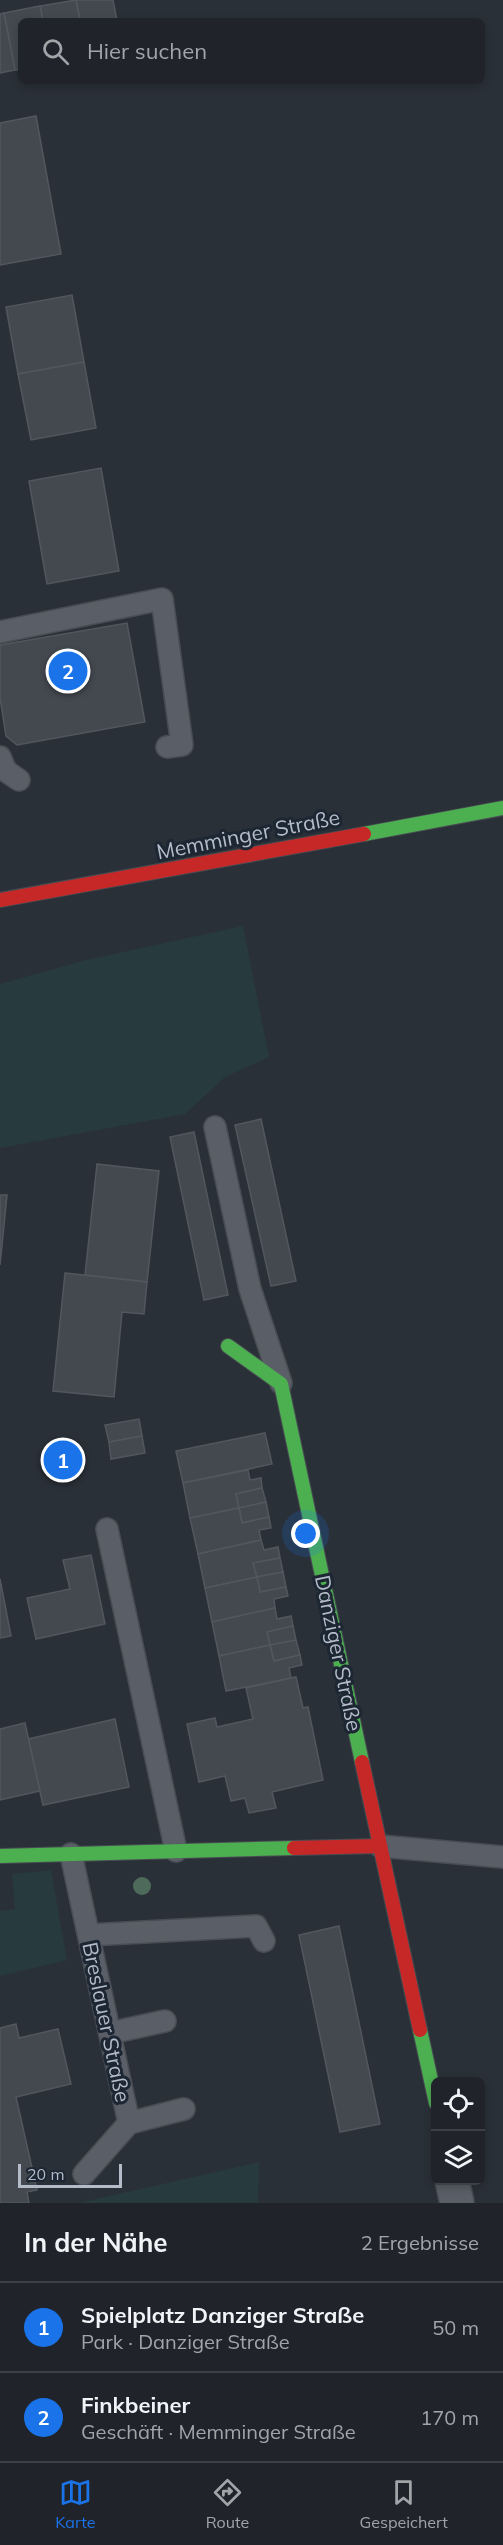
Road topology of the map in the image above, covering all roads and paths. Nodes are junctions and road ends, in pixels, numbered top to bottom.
1 (0, 633) edge
2 (167, 747) dead end
3 (0, 757) edge
4 (19, 780) dead end
5 (503, 808) edge
6 (0, 900) edge
7 (215, 1127) dead end
8 (228, 1346) dead end
9 (281, 1384) junction
10 (106, 1529) dead end
11 (380, 1846) junction
12 (176, 1851) junction
13 (71, 1854) junction
14 (0, 1856) edge
15 (503, 1857) edge
16 (89, 1935) junction
17 (264, 1941) dead end
18 (165, 2021) dead end
19 (110, 2032) junction
20 (431, 2084) edge
21 (184, 2109) dead end
22 (129, 2123) junction
23 (84, 2174) dead end
24 (453, 2185) edge
25 (457, 2203) edge

1 - 2 lane
3 - 4 lane
5 - 6 street, Memminger Straße
7 - 9 lane
8 - 9 street
9 - 11 street, Danziger Straße
10 - 12 lane
11 - 12 street
11 - 15 lane
11 - 20 street, Danziger Straße
12 - 13 street
13 - 14 street
13 - 16 lane, Breslauer Straße
16 - 17 lane
16 - 19 lane, Breslauer Straße
18 - 19 lane
19 - 22 lane, Breslauer Straße
21 - 22 lane
22 - 23 lane, Breslauer Straße
24 - 25 street

